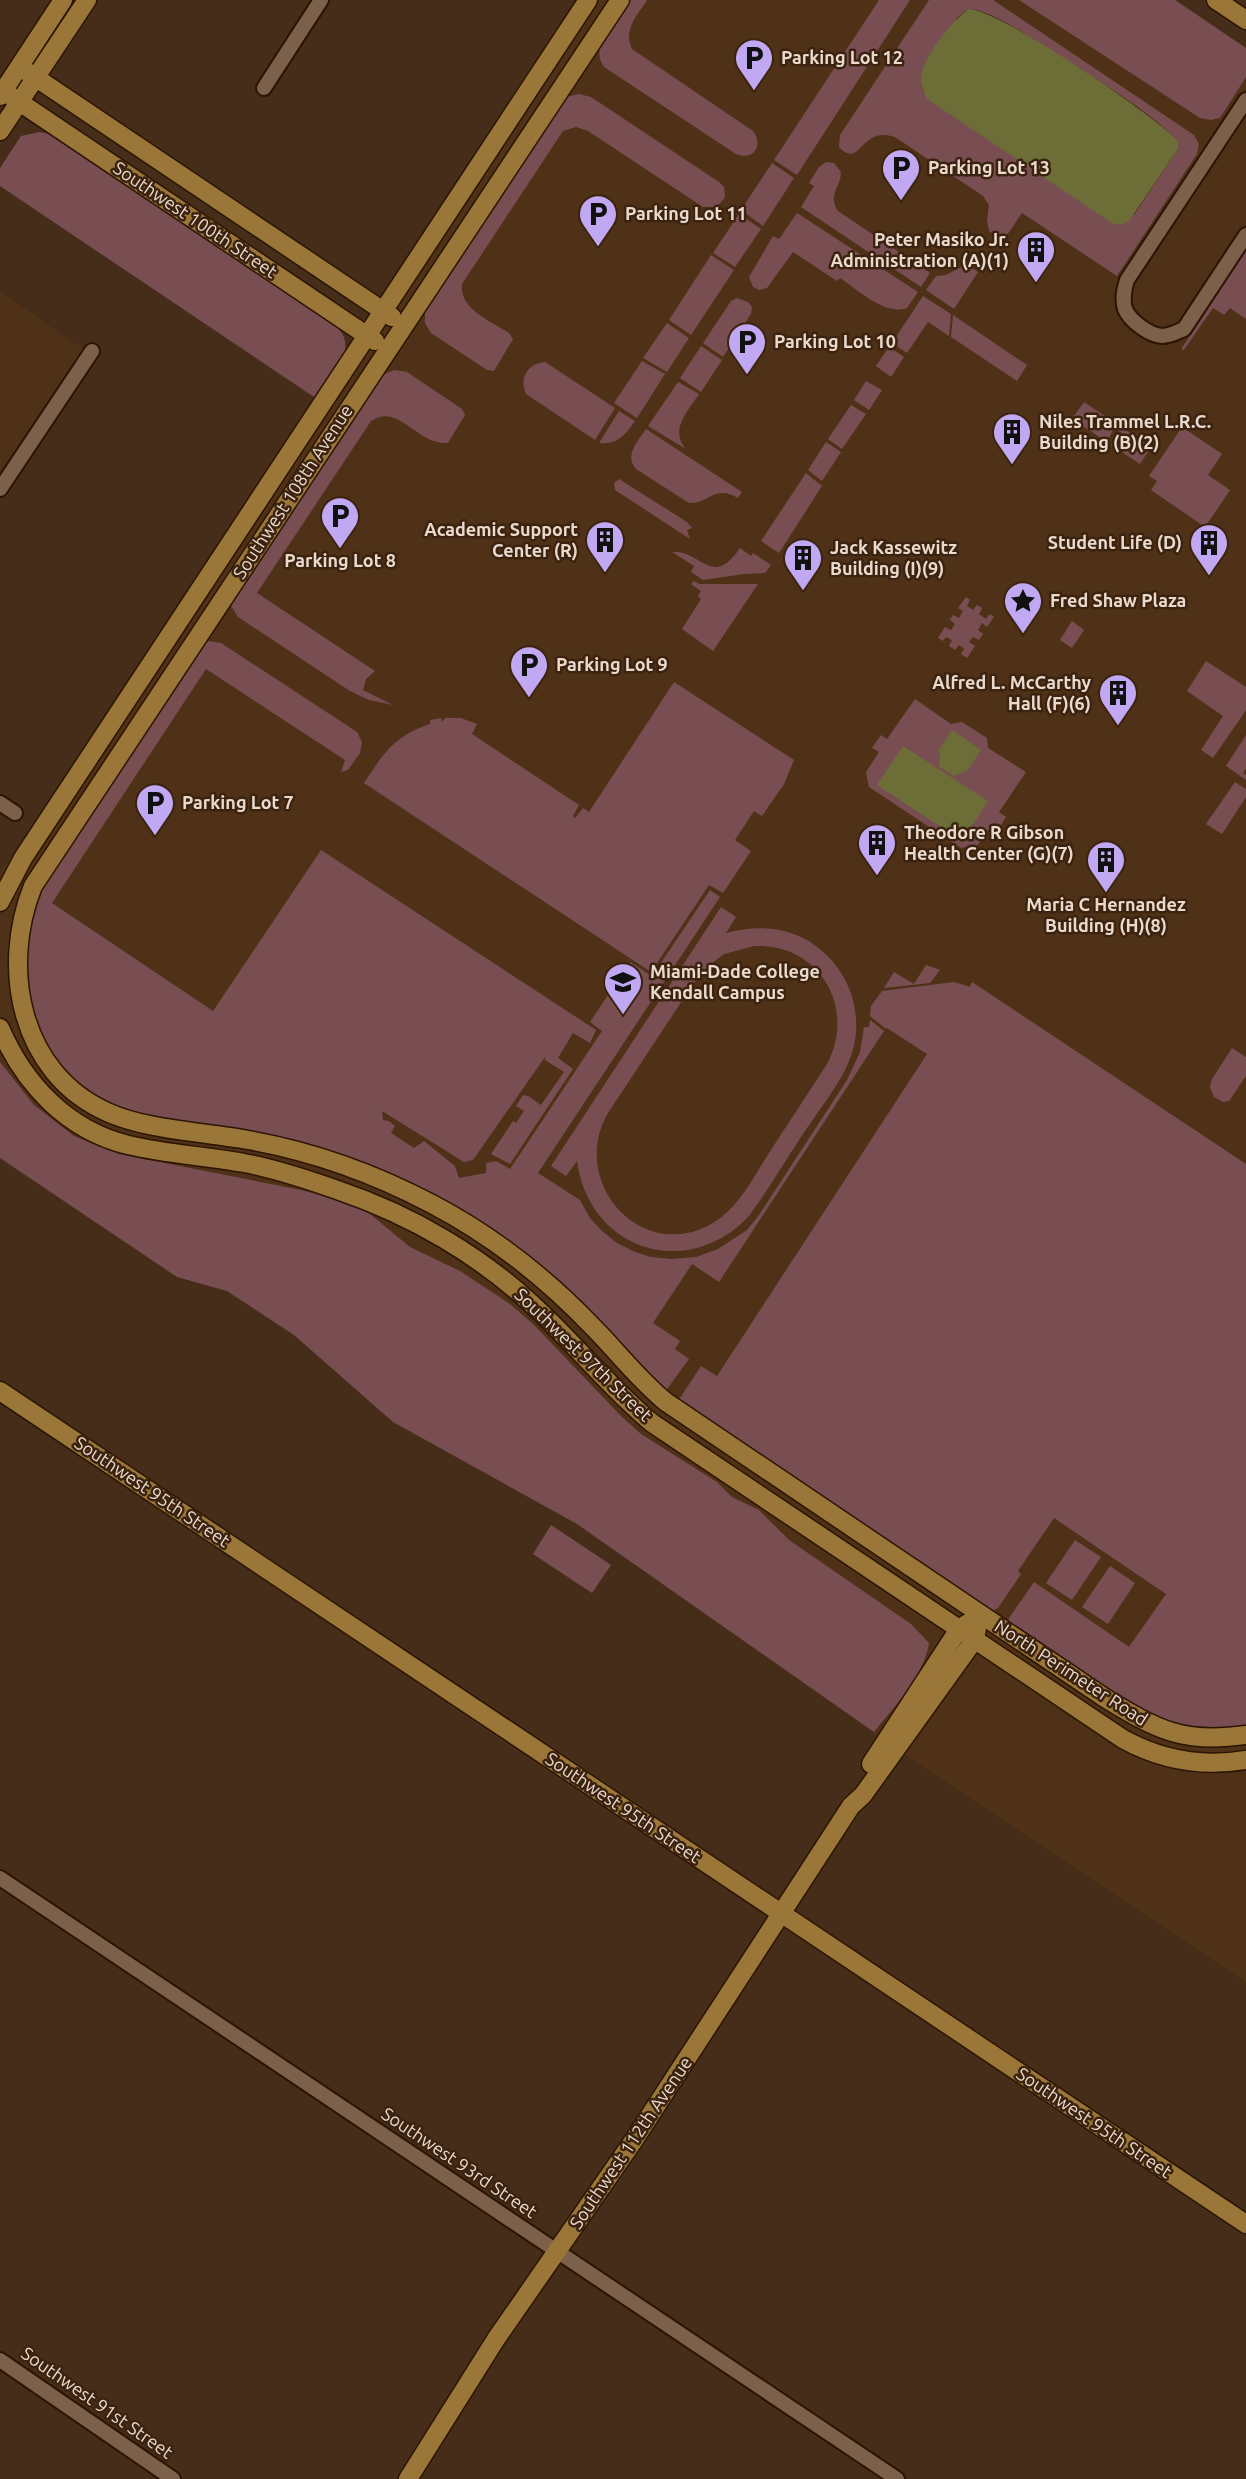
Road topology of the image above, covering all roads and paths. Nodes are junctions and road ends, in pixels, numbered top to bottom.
1 (63, 0) edge
2 (87, 0) edge
3 (321, 0) edge
4 (588, 0) edge
5 (620, 0) edge
6 (1216, 0) edge
7 (1246, 20) edge
8 (20, 67) junction
9 (35, 77) junction
10 (264, 88) dead end
11 (2, 94) edge
12 (1246, 100) edge
13 (19, 102) junction
14 (0, 131) edge
15 (1246, 235) edge
16 (382, 310) junction
17 (403, 325) junction
18 (367, 335) junction
19 (387, 349) junction
20 (92, 351) dead end
21 (0, 489) edge
22 (0, 803) edge
23 (15, 813) dead end
24 (0, 902) edge
25 (19, 1002) joint
26 (0, 1028) edge
27 (344, 1166) junction
28 (280, 1171) junction
29 (592, 1362) junction
30 (0, 1391) edge
31 (666, 1402) junction
32 (979, 1615) junction
33 (967, 1634) junction
34 (1246, 1735) edge
35 (1246, 1760) edge
36 (0, 1878) edge
37 (781, 1914) junction
38 (1246, 2224) edge
39 (558, 2252) junction
40 (0, 2360) edge
41 (173, 2479) edge
42 (408, 2479) edge
43 (897, 2479) edge

1 - 8 street
2 - 9 street
3 - 10 street
4 - 16 street, Southwest 108th Avenue
5 - 17 street, Southwest 108th Avenue
6 - 7 street
8 - 9 street, Southwest 100th Street
8 - 11 street
9 - 13 street
9 - 16 street, Southwest 100th Street
11 - 13 street, Southwest 100th Street
12 - 15 street
13 - 14 street
13 - 18 street, Southwest 100th Street
16 - 17 street, Southwest 100th Street
16 - 18 street, Southwest 108th Avenue
17 - 19 street, Southwest 108th Avenue
18 - 19 street, Southwest 100th Street
18 - 24 street, Southwest 108th Avenue
19 - 25 street, Southwest 108th Avenue
20 - 21 street
22 - 23 street
25 - 27 street, Southwest 97th Street
26 - 28 street, Southwest 97th Street
27 - 28 street
27 - 31 street, Southwest 97th Street
28 - 29 street, Southwest 97th Street
29 - 31 street
29 - 33 street, Southwest 97th Street
30 - 37 street, Southwest 95th Street
31 - 32 street, Southwest 97th Street
32 - 33 street, Southwest 112th Avenue
32 - 34 street, North Perimeter Road
33 - 35 street, North Perimeter Road
33 - 37 street, Southwest 112th Avenue
36 - 39 street, Southwest 93rd Street
37 - 38 street, Southwest 95th Street
37 - 39 street, Southwest 112th Avenue
39 - 42 street, Southwest 112th Avenue
39 - 43 street, Southwest 93rd Street
40 - 41 street, Southwest 91st Street

